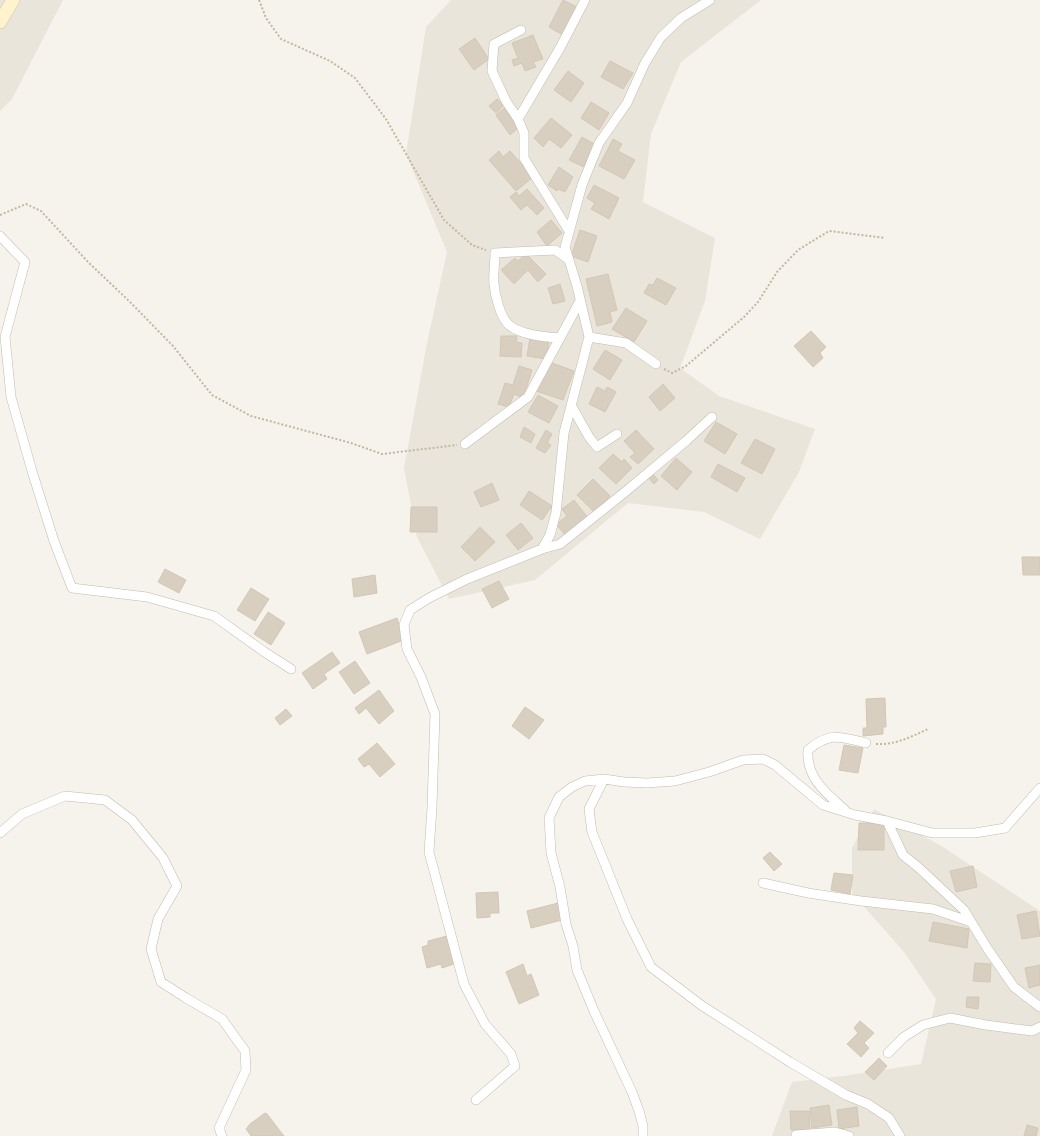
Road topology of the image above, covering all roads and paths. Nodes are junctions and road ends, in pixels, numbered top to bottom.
1 (13, 0) edge
2 (259, 0) edge
3 (585, 0) edge
4 (710, 0) edge
5 (0, 22) edge
6 (521, 30) dead end
7 (518, 119) junction
8 (0, 215) edge
9 (569, 231) junction
10 (0, 236) edge
11 (885, 238) dead end
12 (495, 253) junction
13 (568, 259) junction
14 (580, 301) junction
15 (589, 337) junction
16 (560, 338) junction
17 (656, 364) joint
18 (571, 405) junction
19 (712, 417) dead end
20 (617, 434) dead end
21 (465, 444) joint
22 (542, 549) junction
23 (291, 669) dead end
24 (928, 729) dead end
25 (866, 743) joint
26 (604, 779) junction
27 (1040, 788) edge
28 (848, 812) junction
29 (887, 821) junction
30 (0, 833) edge
31 (763, 883) dead end
32 (971, 922) junction
33 (1040, 1007) edge
34 (1040, 1027) edge
35 (888, 1053) dead end
36 (476, 1100) dead end
37 (796, 1135) edge
38 (222, 1136) edge
39 (643, 1136) edge
40 (849, 1136) edge
41 (900, 1136) edge

1 - 5 street
2 - 12 path
3 - 7 street
4 - 9 street
6 - 7 street
7 - 9 street
8 - 21 path
9 - 13 street
10 - 23 street
11 - 17 path
12 - 13 street
12 - 16 street
13 - 14 street
14 - 15 street
14 - 16 street
15 - 17 street
15 - 18 street
16 - 21 street
18 - 20 street
18 - 22 street
19 - 22 street
22 - 36 street
24 - 25 path
25 - 28 street
26 - 28 street
26 - 39 street
26 - 41 street
27 - 29 street
28 - 29 street
29 - 32 street
30 - 38 street
31 - 32 street
32 - 33 street
34 - 35 street
37 - 40 street

